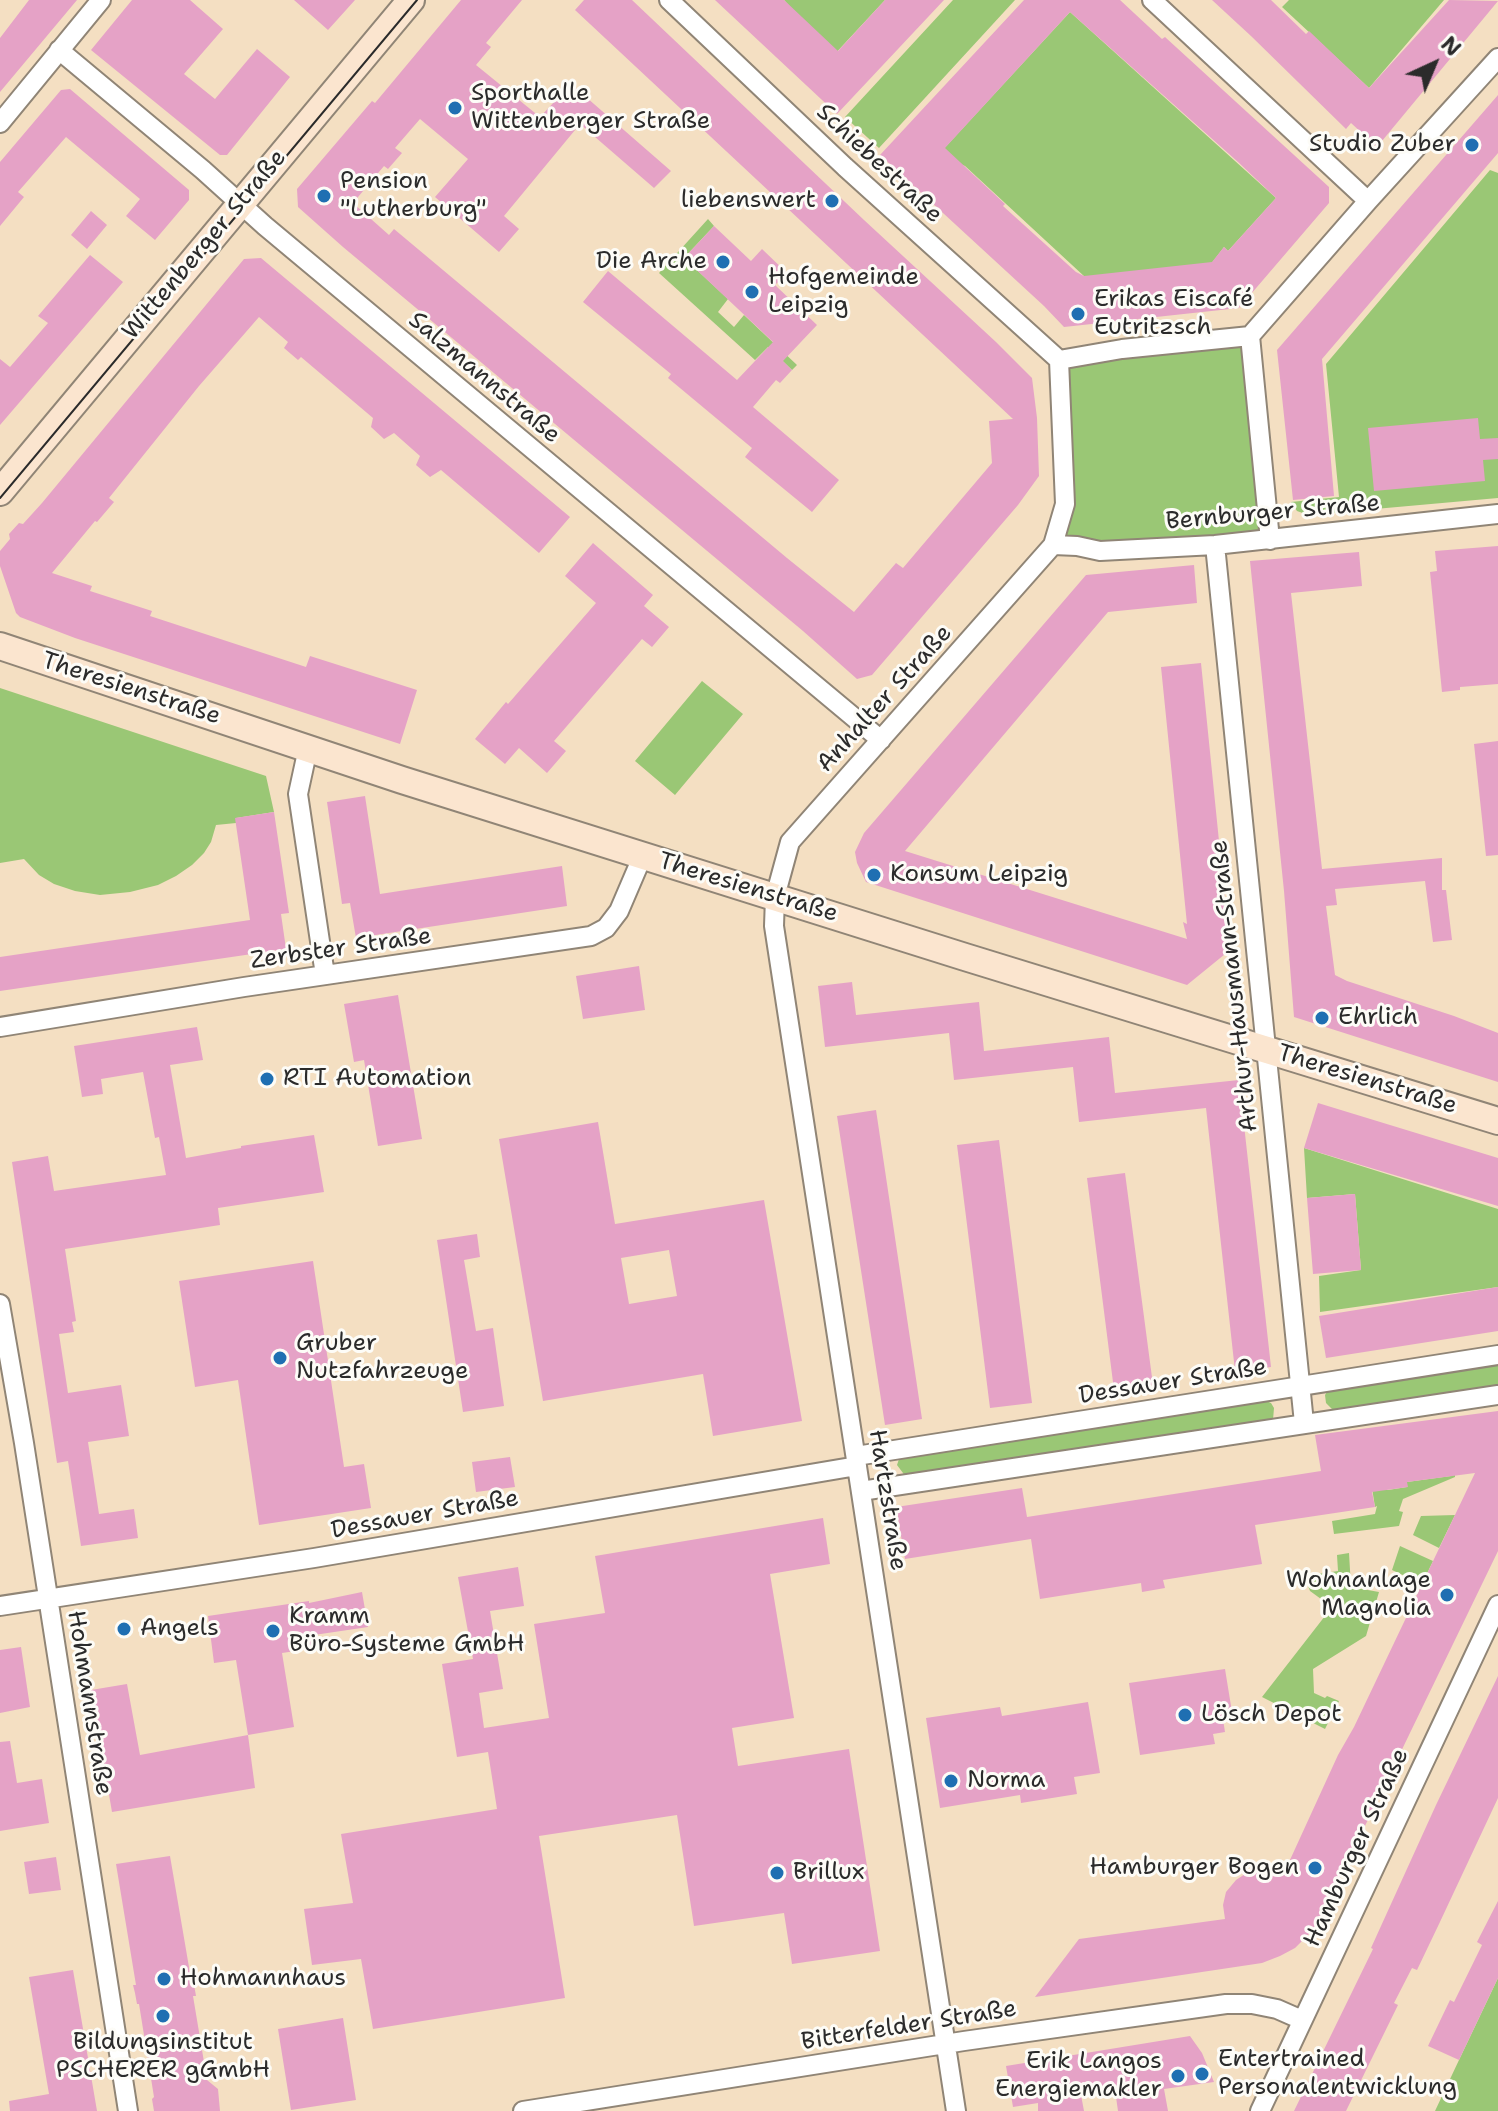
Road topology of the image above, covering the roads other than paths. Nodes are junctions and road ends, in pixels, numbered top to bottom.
1 (101, 0) edge
2 (411, 0) edge
3 (669, 0) edge
4 (1165, 4) edge
5 (59, 50) junction
6 (1498, 58) edge
7 (0, 123) edge
8 (1368, 201) junction
9 (240, 203) junction
10 (1250, 336) junction
11 (1059, 360) junction
12 (0, 492) edge
13 (1498, 514) edge
14 (1270, 540) junction
15 (1053, 545) junction
16 (1215, 545) junction
17 (0, 646) edge
18 (881, 740) junction
19 (308, 748) junction
20 (643, 855) junction
21 (775, 897) junction
22 (325, 975) junction
23 (0, 1027) edge
24 (1266, 1049) junction
25 (1498, 1121) edge
26 (0, 1304) edge
27 (1498, 1355) edge
28 (1300, 1387) junction
29 (1498, 1395) edge
30 (1304, 1423) junction
31 (856, 1461) junction
32 (861, 1491) junction
33 (48, 1598) junction
34 (1498, 1605) edge
35 (0, 1606) edge
36 (1302, 2020) junction
37 (946, 2044) junction
38 (128, 2111) edge
39 (523, 2111) edge
40 (956, 2111) edge
41 (1260, 2111) edge

1 - 5 street
2 - 9 main road, Wittenberger Straße
3 - 11 street, Schiebestraße
4 - 8 street
5 - 7 street
5 - 9 street, Salzmannstraße
6 - 8 street
8 - 10 street
9 - 12 main road, Wittenberger Straße
9 - 18 street, Salzmannstraße
10 - 11 street
10 - 14 street
11 - 15 street
13 - 14 street, Bernburger Straße
14 - 16 street, Bernburger Straße
15 - 16 street, Bernburger Straße
15 - 18 street, Anhalter Straße
16 - 24 street, Arthur-Hausmann-Straße
17 - 19 main road, Theresienstraße
18 - 21 street, Anhalter Straße
19 - 20 main road, Theresienstraße
19 - 22 street
20 - 21 main road, Theresienstraße
20 - 22 street, Zerbster Straße
21 - 24 main road, Theresienstraße
21 - 31 street, Hartzstraße
22 - 23 street, Zerbster Straße
24 - 25 main road, Theresienstraße
24 - 28 street, Arthur-Hausmann-Straße
26 - 33 street, Hohmannstraße
27 - 28 street, Dessauer Straße
28 - 30 street, Arthur-Hausmann-Straße
28 - 31 street, Dessauer Straße
29 - 30 street
30 - 32 street
31 - 32 street, Hartzstraße
31 - 33 street, Dessauer Straße
32 - 37 street, Hartzstraße
33 - 35 street, Dessauer Straße
33 - 38 street, Hohmannstraße
34 - 36 street, Hamburger Straße
36 - 37 street, Bitterfelder Straße
36 - 41 street, Hamburger Straße
37 - 39 street, Bitterfelder Straße
37 - 40 street, Hartzstraße

